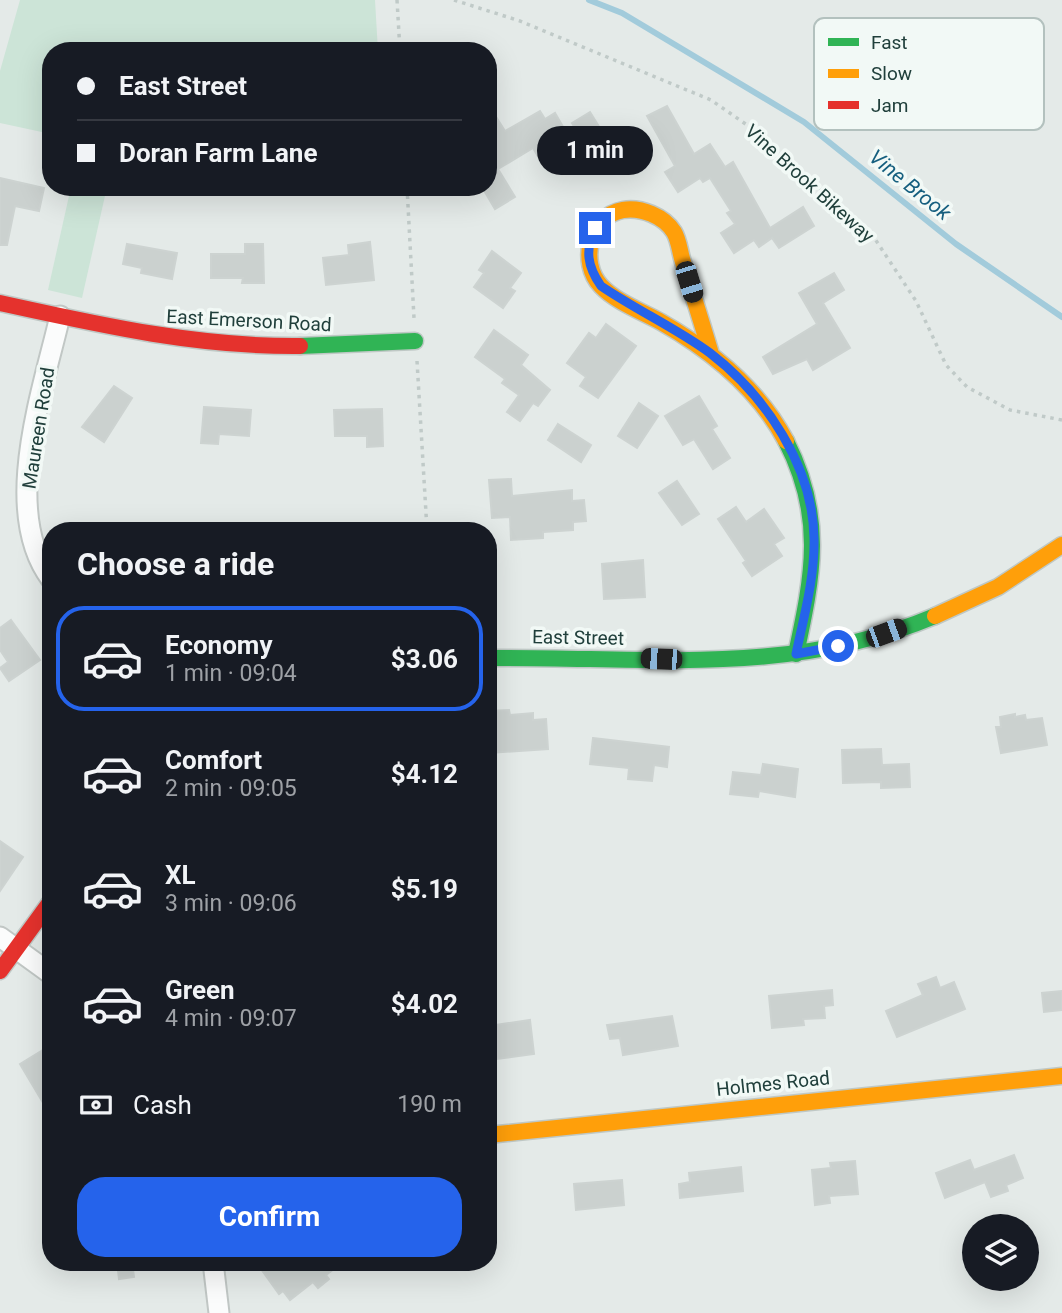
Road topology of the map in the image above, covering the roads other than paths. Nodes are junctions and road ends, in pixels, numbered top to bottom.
1 (0, 303) edge
2 (60, 316) junction
3 (415, 341) dead end
4 (710, 354) junction
5 (1062, 545) edge
6 (42, 562) edge
7 (796, 654) junction
8 (497, 658) edge
9 (42, 910) edge
10 (8, 943) edge
11 (42, 968) edge
12 (0, 971) edge
13 (1062, 1076) edge
14 (497, 1134) edge
15 (214, 1271) edge
16 (219, 1313) edge

1 - 2 street, East Emerson Road
2 - 3 street, East Emerson Road
2 - 6 street, Maureen Road
4 - 4 street
4 - 7 street
5 - 7 street, East Street
7 - 8 street, East Street
9 - 10 street
10 - 11 street
10 - 12 street
13 - 14 street, Holmes Road
15 - 16 street

